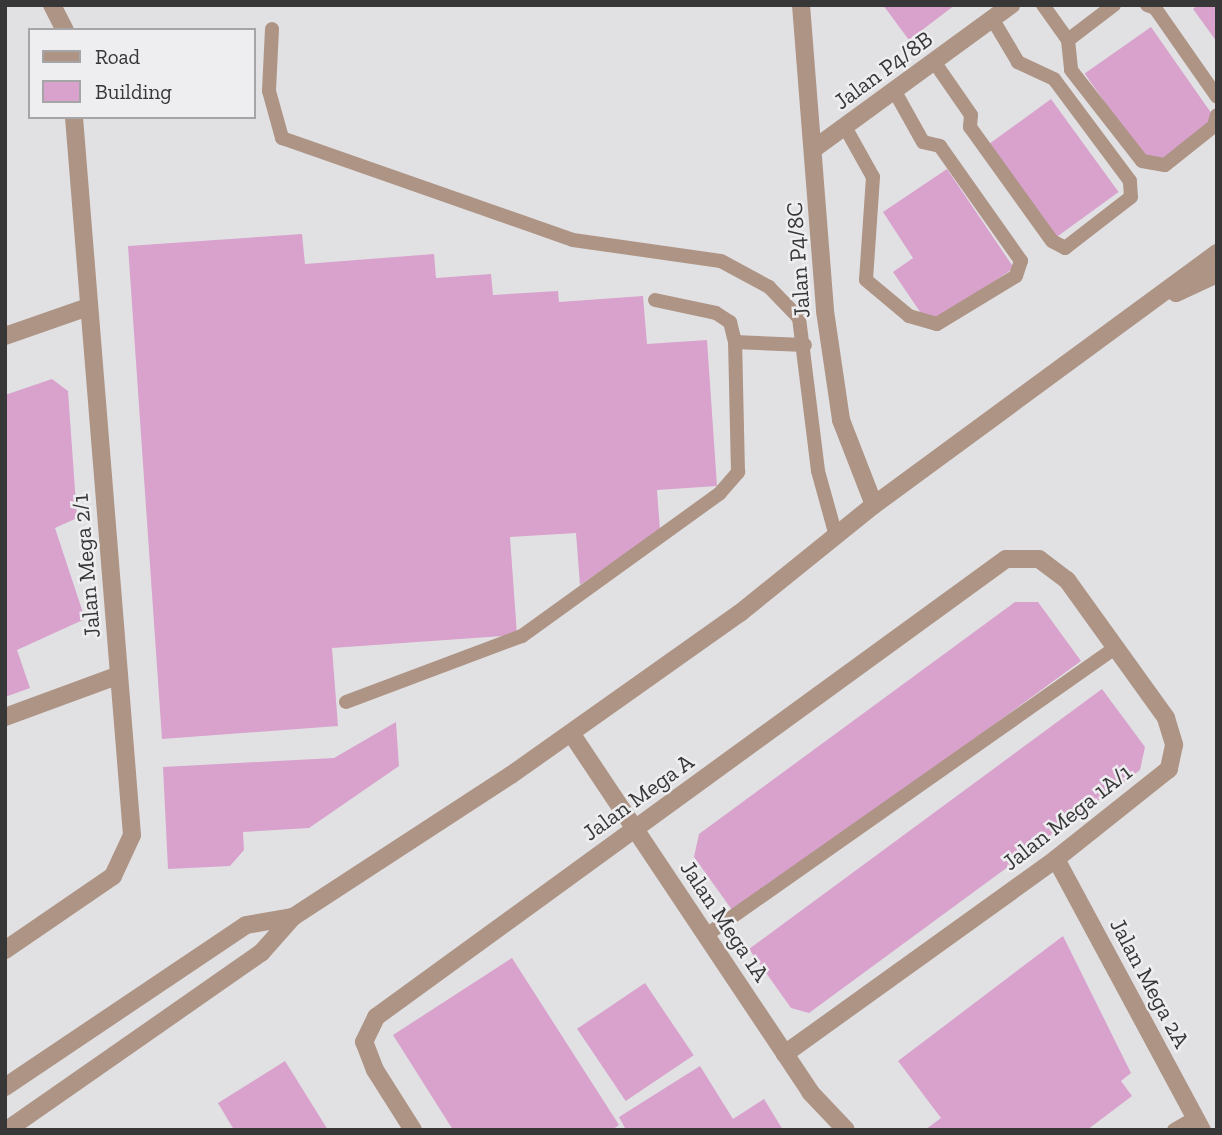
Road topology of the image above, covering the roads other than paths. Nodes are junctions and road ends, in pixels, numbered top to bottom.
1 (52, 5) edge
2 (801, 5) edge
3 (1011, 5) edge
4 (1043, 5) edge
5 (1114, 5) edge
6 (1147, 5) edge
7 (993, 20) junction
8 (64, 28) edge
9 (272, 29) dead end
10 (1068, 40) junction
11 (935, 63) junction
12 (895, 92) junction
13 (1217, 97) edge
14 (1217, 115) edge
15 (74, 119) edge
16 (845, 127) junction
17 (815, 148) junction
18 (1217, 253) edge
19 (1217, 274) edge
20 (655, 300) dead end
21 (1147, 306) junction
22 (88, 307) junction
23 (5, 336) edge
24 (735, 342) junction
25 (805, 345) junction
26 (874, 505) junction
27 (836, 536) junction
28 (1039, 559) joint
29 (1115, 648) junction
30 (119, 675) junction
31 (346, 702) dead end
32 (5, 717) edge
33 (571, 733) junction
34 (634, 830) junction
35 (1056, 859) junction
36 (293, 917) junction
37 (705, 936) junction
38 (5, 950) edge
39 (785, 1054) junction
40 (5, 1087) edge
41 (1199, 1124) edge
42 (7, 1130) edge
43 (413, 1130) edge
44 (846, 1130) edge
45 (1174, 1130) edge

1 - 8 street
2 - 17 street, Jalan P4/8C
3 - 7 street, Jalan P4/8B
4 - 10 lane
5 - 10 lane
6 - 13 lane
7 - 11 street, Jalan P4/8B
7 - 11 lane
9 - 25 lane
10 - 14 lane
11 - 12 street, Jalan P4/8B
12 - 16 street, Jalan P4/8B
12 - 16 lane
15 - 22 street, Jalan Mega 2/1
16 - 17 street, Jalan P4/8B
17 - 26 street, Jalan P4/8C
18 - 21 street
19 - 21 street
20 - 24 lane
21 - 26 street
22 - 23 street
22 - 30 street, Jalan Mega 2/1
24 - 25 lane
24 - 31 lane
25 - 27 lane
26 - 27 street
27 - 33 street
28 - 29 street, Jalan Mega 1A/1
28 - 34 street, Jalan Mega A
29 - 35 street, Jalan Mega 1A/1
29 - 37 lane
30 - 32 street
30 - 38 street, Jalan Mega 2/1
33 - 34 street, Jalan Mega 1A
33 - 36 street
34 - 37 street, Jalan Mega 1A
34 - 43 street, Jalan Mega A
35 - 39 street, Jalan Mega 1A/1
35 - 41 street, Jalan Mega 2A
36 - 40 street
36 - 42 street
37 - 39 street, Jalan Mega 1A
39 - 44 street, Jalan Mega 1A
41 - 45 lane

